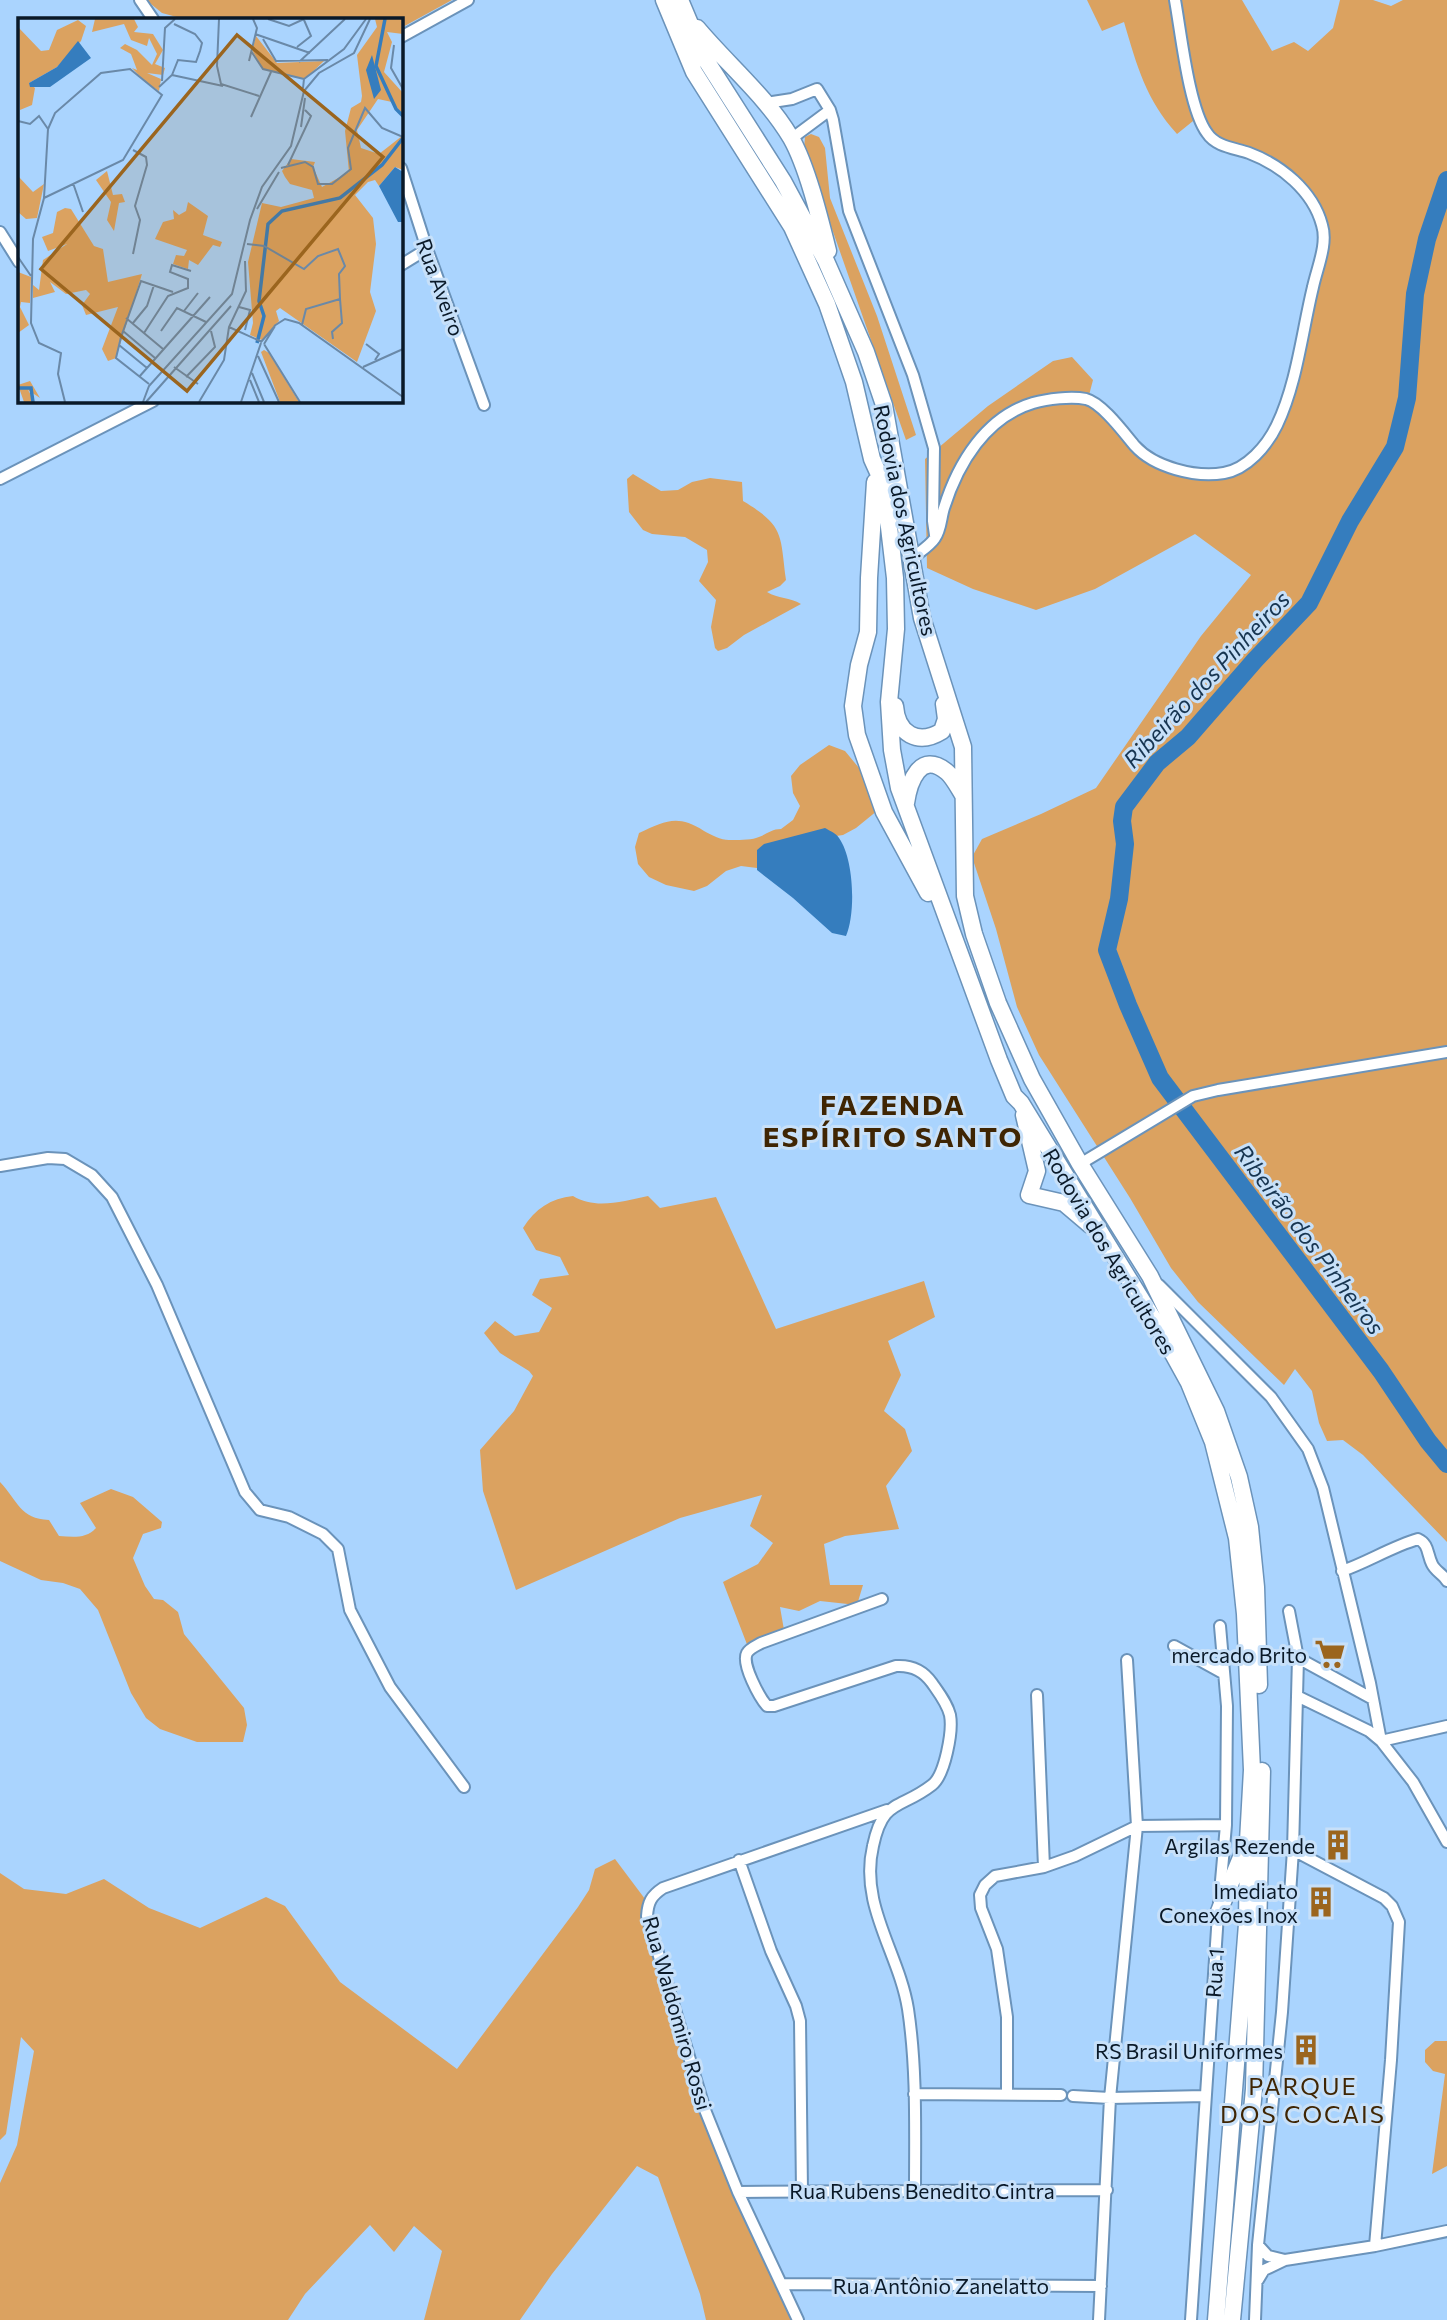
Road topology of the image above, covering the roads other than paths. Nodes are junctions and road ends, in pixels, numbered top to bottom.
1 (140, 0) edge
2 (468, 0) edge
3 (664, 0) edge
4 (1175, 0) edge
5 (682, 6) edge
6 (152, 18) edge
7 (402, 36) edge
8 (766, 103) junction
9 (830, 110) junction
10 (791, 139) junction
11 (402, 171) edge
12 (0, 232) edge
13 (427, 249) junction
14 (18, 260) edge
15 (402, 264) edge
16 (836, 281) junction
17 (151, 402) edge
18 (484, 405) dead end
19 (872, 458) junction
20 (0, 479) edge
21 (936, 537) junction
22 (911, 559) junction
23 (891, 662) junction
24 (942, 677) junction
25 (963, 795) junction
26 (905, 808) junction
27 (962, 956) junction
28 (1447, 1052) edge
29 (1021, 1103) junction
30 (1080, 1164) junction
31 (0, 1166) edge
32 (1100, 1233) junction
33 (1150, 1276) junction
34 (1342, 1571) junction
35 (1447, 1581) edge
36 (882, 1599) dead end
37 (1289, 1611) dead end
38 (1220, 1626) dead end
39 (1174, 1646) dead end
40 (1298, 1658) junction
41 (1127, 1660) dead end
42 (1223, 1673) junction
43 (1367, 1674) junction
44 (1348, 1685) junction
45 (1037, 1695) dead end
46 (1299, 1697) junction
47 (1373, 1699) junction
48 (1447, 1726) edge
49 (1381, 1741) junction
50 (464, 1787) dead end
51 (887, 1810) junction
52 (1226, 1825) junction
53 (1137, 1826) junction
54 (1248, 1841) junction
55 (1447, 1842) edge
56 (1293, 1850) junction
57 (739, 1860) junction
58 (1044, 1867) junction
59 (1217, 1914) junction
60 (914, 2094) junction
61 (1007, 2094) junction
62 (1205, 2096) junction
63 (1110, 2098) junction
64 (802, 2190) junction
65 (915, 2190) junction
66 (1107, 2190) junction
67 (738, 2192) junction
68 (1447, 2231) edge
69 (1258, 2245) junction
70 (1375, 2246) junction
71 (1285, 2260) junction
72 (781, 2284) junction
73 (1101, 2286) junction
74 (1256, 2286) junction
75 (798, 2320) edge
76 (1099, 2320) edge
77 (1191, 2320) edge
78 (1216, 2320) edge
79 (1232, 2320) edge
80 (1255, 2320) edge

1 - 6 street
2 - 7 street
3 - 19 main road, Rodovia dos Agricultores
4 - 21 street
5 - 8 main road
5 - 16 main road, Rodovia dos Agricultores
8 - 9 street
8 - 10 main road
9 - 10 street
9 - 21 street
10 - 16 main road
11 - 13 street, Rua Aveiro
12 - 14 street
13 - 15 street
13 - 18 street, Rua Aveiro
16 - 22 main road, Rodovia dos Agricultores
17 - 20 street
19 - 23 main road, Rodovia dos Agricultores
19 - 27 main road
21 - 22 street
22 - 24 main road, Rodovia dos Agricultores
23 - 24 main road
23 - 26 main road, Rodovia dos Agricultores
24 - 25 main road, Rodovia dos Agricultores
25 - 26 main road
25 - 30 main road, Rodovia dos Agricultores
26 - 27 main road, Rodovia dos Agricultores
27 - 29 main road, Rodovia dos Agricultores
28 - 30 street
29 - 32 main road, Rodovia dos Agricultores
29 - 32 main road
30 - 33 main road, Rodovia dos Agricultores
31 - 50 street
32 - 54 main road, Rodovia dos Agricultores
33 - 34 street
33 - 79 main road, Rodovia dos Agricultores
34 - 35 street
34 - 43 street
36 - 51 street, Rua Waldomiro Rossi
37 - 40 street
38 - 42 street, Rua 1
39 - 42 street
40 - 44 street
40 - 46 street
41 - 53 street
42 - 52 street, Rua 1
43 - 44 street
43 - 47 street
44 - 47 street
45 - 58 street
46 - 49 street
46 - 56 street
47 - 49 street
48 - 49 street
49 - 55 street
51 - 57 street, Rua Waldomiro Rossi
51 - 60 street
52 - 53 street
52 - 59 street, Rua 1
53 - 58 street
53 - 63 street
54 - 59 main road
54 - 78 main road, Rodovia dos Agricultores
56 - 69 street
56 - 70 street
57 - 64 street
57 - 67 street, Rua Waldomiro Rossi
58 - 61 street
59 - 62 street, Rua 1
60 - 61 street
60 - 65 street
61 - 63 street
62 - 63 street
62 - 77 street, Rua 1
63 - 66 street
64 - 65 street, Rua Rubens Benedito Cintra
64 - 67 street, Rua Rubens Benedito Cintra
65 - 66 street, Rua Rubens Benedito Cintra
66 - 73 street
67 - 72 street, Rua Waldomiro Rossi
68 - 70 street
69 - 71 street
69 - 74 street
70 - 71 street
71 - 74 street
72 - 73 street, Rua Antônio Zanelatto
72 - 75 street, Rua Waldomiro Rossi
73 - 76 street
74 - 80 street

